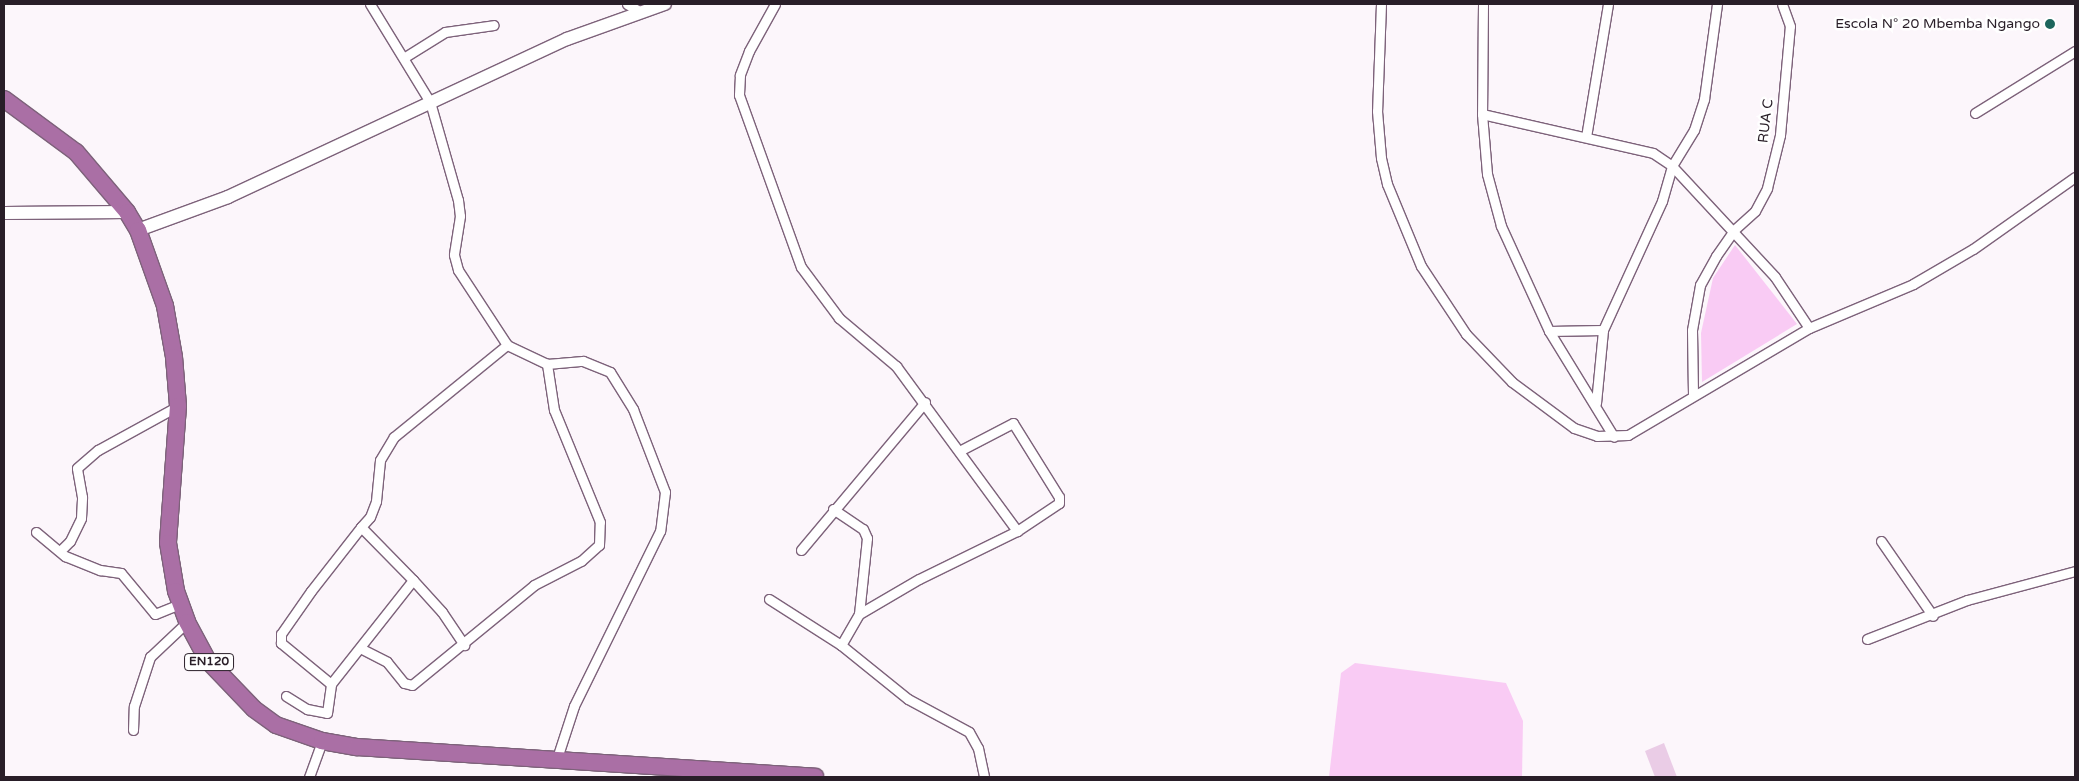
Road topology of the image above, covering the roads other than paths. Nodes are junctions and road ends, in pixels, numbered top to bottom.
1 (370, 4) edge
2 (627, 4) edge
3 (665, 4) edge
4 (775, 4) edge
5 (1381, 4) edge
6 (1483, 4) edge
7 (1608, 4) edge
8 (1717, 4) edge
9 (1782, 4) edge
10 (639, 10) junction
11 (494, 25) dead end
12 (2075, 51) edge
13 (405, 57) junction
14 (4, 98) edge
15 (430, 102) junction
16 (1976, 113) dead end
17 (1482, 114) junction
18 (1586, 137) junction
19 (1672, 166) junction
20 (2075, 177) edge
21 (128, 212) junction
22 (4, 214) edge
23 (138, 230) junction
24 (1734, 230) junction
25 (1809, 328) junction
26 (1603, 330) junction
27 (1549, 331) junction
28 (507, 345) junction
29 (547, 364) junction
30 (1693, 394) junction
31 (925, 402) junction
32 (1596, 403) junction
33 (178, 406) junction
34 (1614, 436) junction
35 (961, 450) junction
36 (834, 509) junction
37 (361, 527) junction
38 (1018, 531) junction
39 (36, 532) dead end
40 (1881, 541) dead end
41 (801, 550) dead end
42 (60, 551) junction
43 (2075, 571) edge
44 (413, 580) junction
45 (769, 600) dead end
46 (180, 604) junction
47 (859, 614) junction
48 (1933, 616) junction
49 (186, 622) junction
50 (1867, 639) dead end
51 (464, 645) junction
52 (841, 645) junction
53 (360, 648) junction
54 (331, 684) junction
55 (286, 696) dead end
56 (133, 730) dead end
57 (322, 741) junction
58 (557, 758) junction
59 (732, 774) edge
60 (310, 777) edge
61 (815, 777) edge
62 (984, 777) edge

1 - 13 street
2 - 10 street
3 - 10 street
4 - 31 street
5 - 34 street
6 - 17 street
7 - 18 street
8 - 19 street
9 - 24 street, RUA C
10 - 15 street
11 - 13 street
12 - 16 street
13 - 15 street
14 - 21 highway, EN120
15 - 23 street
15 - 28 street
17 - 18 street
17 - 27 street
18 - 19 street
19 - 24 street
19 - 26 street
20 - 25 street
21 - 22 street
21 - 23 highway, EN120
23 - 33 highway, EN120
24 - 25 street
24 - 30 street, RUA C
25 - 30 street
26 - 27 street
26 - 32 street
27 - 32 street
28 - 29 street
28 - 37 street
29 - 51 street
29 - 58 street
30 - 34 street
31 - 35 street
31 - 36 street
32 - 34 street
33 - 42 street
33 - 46 highway, EN120
35 - 38 street
35 - 38 street
36 - 41 street
36 - 47 street
37 - 44 street
37 - 54 street
38 - 47 street
39 - 42 street
40 - 48 street
42 - 46 street
43 - 48 street
44 - 51 street
44 - 53 street
45 - 52 street
46 - 49 highway, EN120
47 - 52 street
48 - 50 street
49 - 56 street
49 - 57 highway, EN120
51 - 53 street
52 - 62 street
53 - 54 street
54 - 55 street
57 - 58 highway, EN120
57 - 60 street
58 - 59 highway, EN120
59 - 61 highway, EN120

